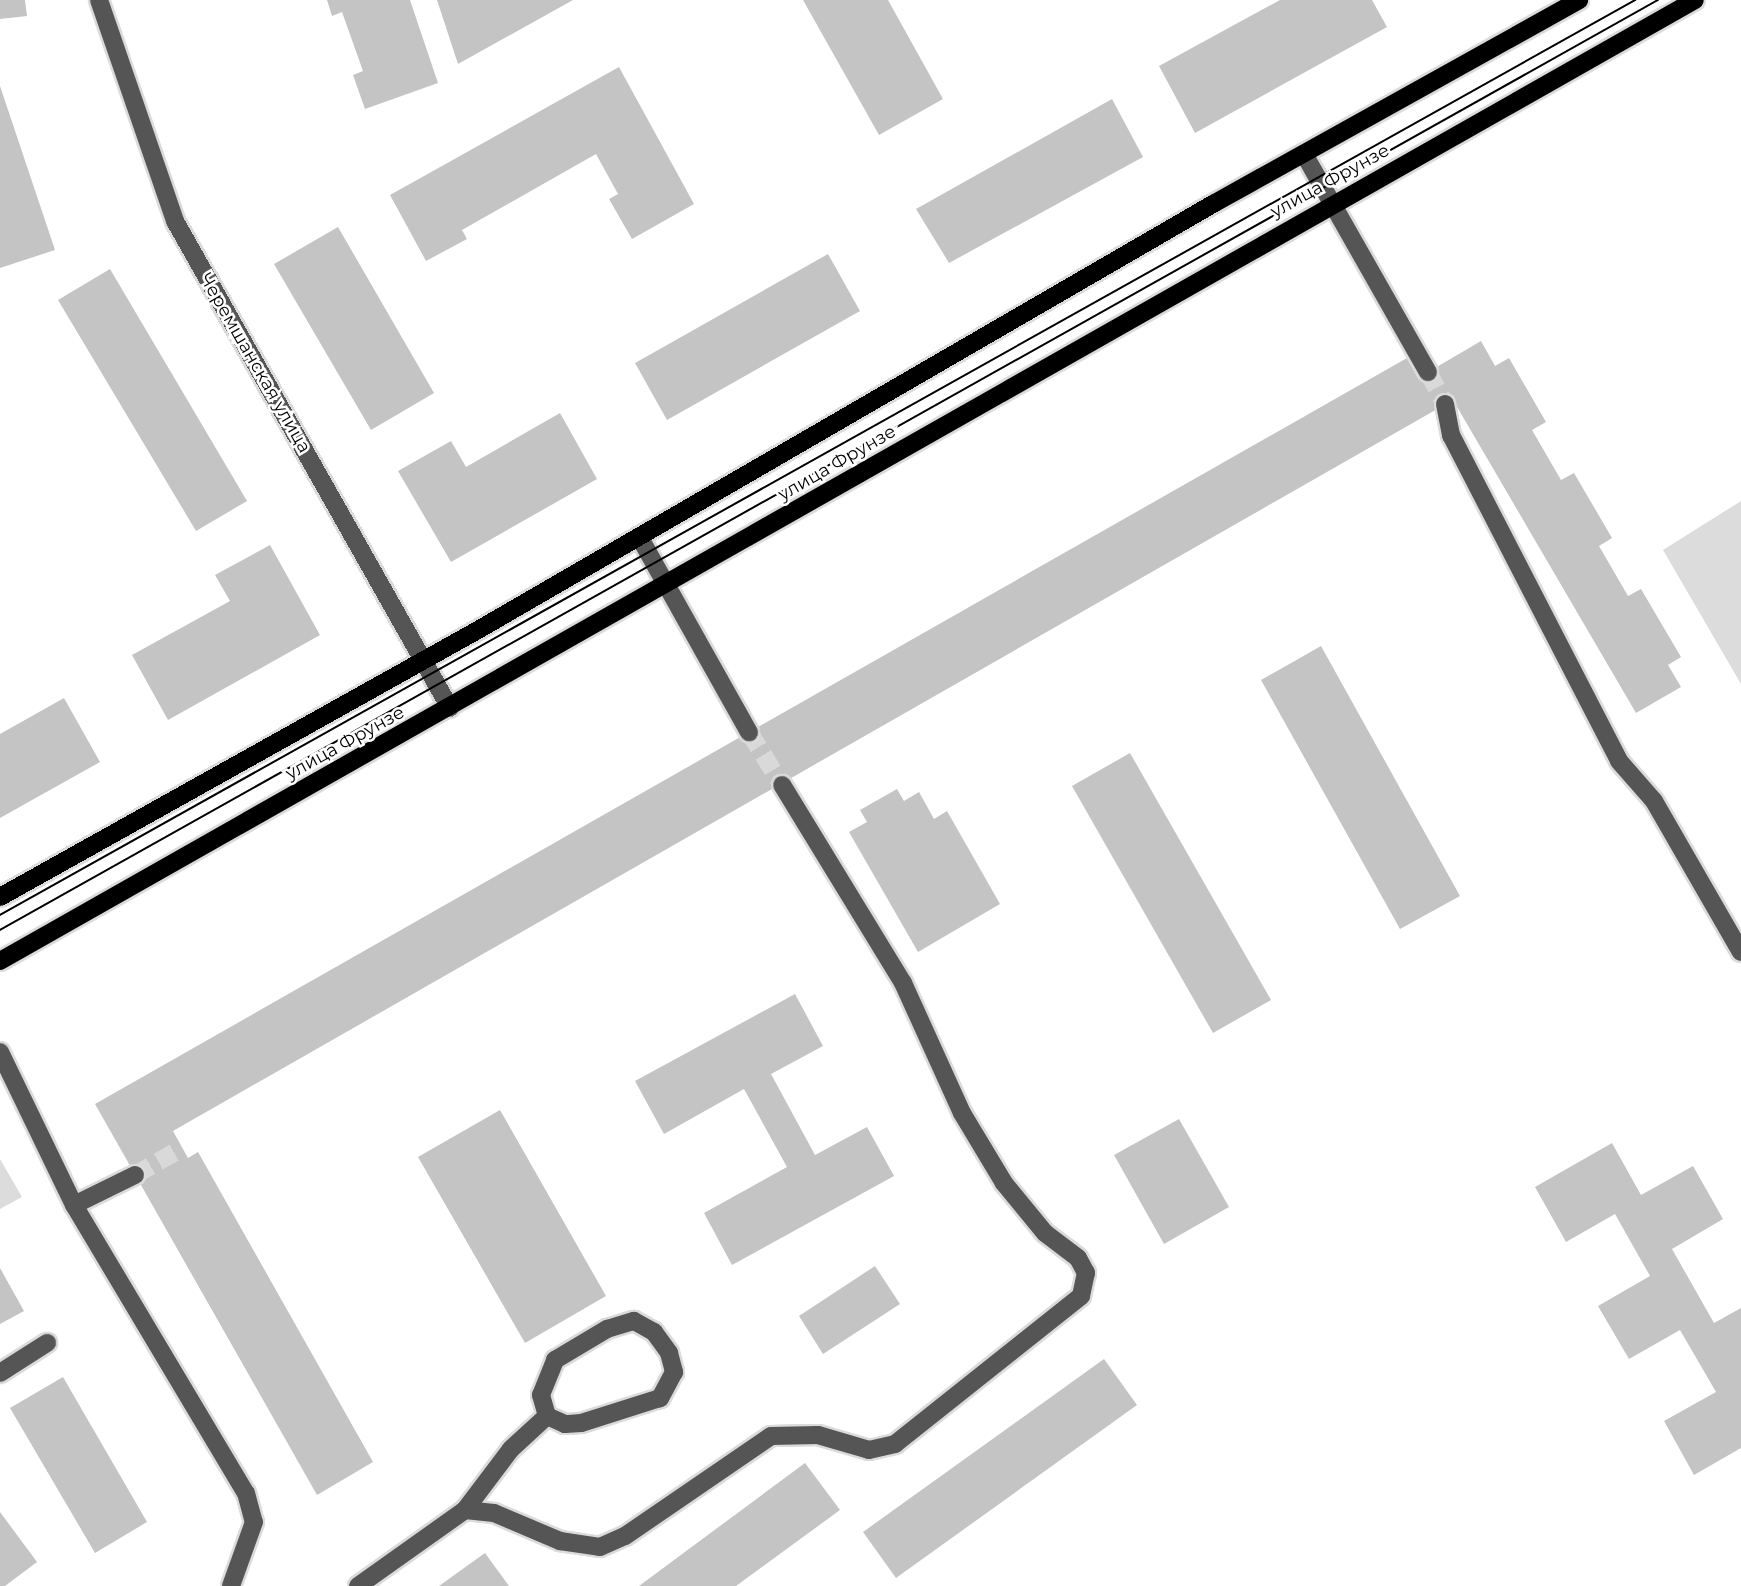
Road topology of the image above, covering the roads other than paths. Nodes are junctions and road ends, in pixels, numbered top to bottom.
1 (99, 0) edge
2 (1579, 0) edge
3 (1695, 0) edge
4 (1304, 154) junction
5 (1331, 202) junction
6 (1428, 372) tunnel mouth
7 (1445, 404) tunnel mouth
8 (640, 538) junction
9 (667, 586) junction
10 (424, 660) junction
11 (450, 708) junction
12 (749, 732) tunnel mouth
13 (782, 785) tunnel mouth
14 (0, 897) edge
15 (1741, 952) edge
16 (0, 961) edge
17 (0, 1052) edge
18 (135, 1175) tunnel mouth
19 (74, 1205) junction
20 (47, 1343) dead end
21 (0, 1373) edge
22 (547, 1416) junction
23 (465, 1510) junction
24 (231, 1586) edge
25 (358, 1586) edge

1 - 10 street, Черемшанская улица
2 - 4 main road, улица Фрунзе
3 - 5 main road, улица Фрунзе
4 - 5 street
4 - 8 main road, улица Фрунзе
5 - 6 street
5 - 9 main road, улица Фрунзе
7 - 15 street
8 - 9 street
8 - 10 main road, улица Фрунзе
9 - 11 main road, улица Фрунзе
9 - 12 street
10 - 11 street, Черемшанская улица
10 - 14 main road, улица Фрунзе
11 - 16 main road, улица Фрунзе
13 - 23 street
17 - 19 street
18 - 19 street
19 - 24 street
20 - 21 street
22 - 22 street
22 - 23 street
23 - 25 street

